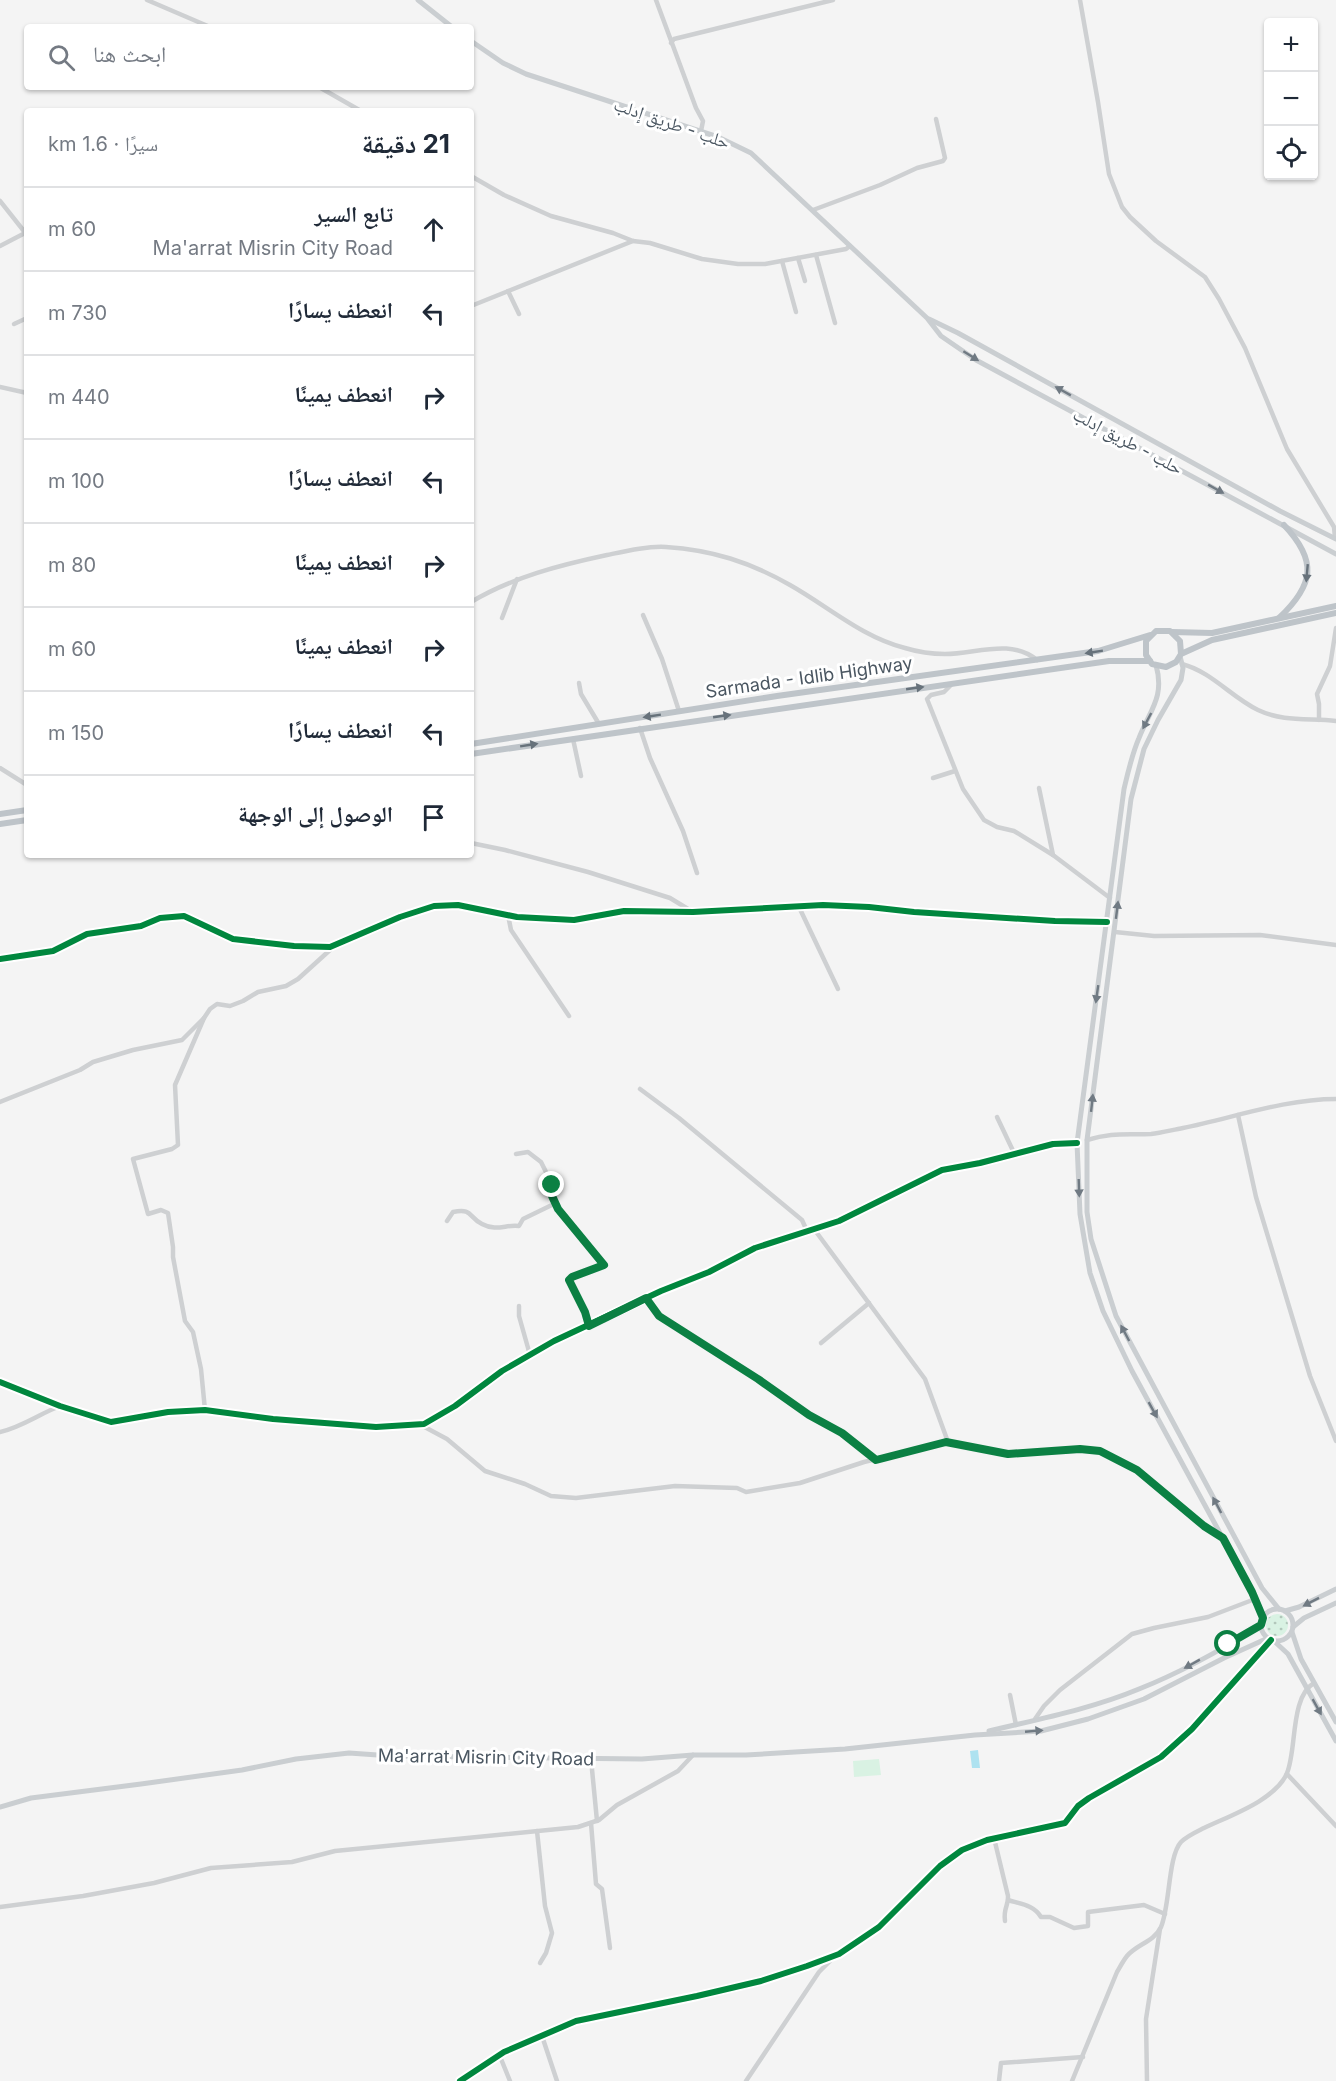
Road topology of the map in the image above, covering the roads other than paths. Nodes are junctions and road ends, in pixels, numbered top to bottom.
1 (147, 0) edge
2 (418, 0) edge
3 (656, 0) edge
4 (833, 0) edge
5 (1080, 0) edge
6 (203, 24) edge
7 (448, 24) edge
8 (474, 43) edge
9 (671, 43) junction
10 (324, 90) edge
11 (356, 108) edge
12 (936, 120) dead end
13 (701, 131) junction
14 (474, 178) edge
15 (0, 201) edge
16 (813, 210) junction
17 (24, 231) edge
18 (24, 235) edge
19 (633, 241) junction
20 (0, 246) edge
21 (850, 246) junction
22 (816, 255) junction
23 (798, 258) junction
24 (782, 261) junction
25 (804, 281) dead end
26 (508, 291) junction
27 (474, 305) edge
28 (796, 312) dead end
29 (519, 314) dead end
30 (927, 318) junction
31 (24, 319) edge
32 (835, 323) dead end
33 (14, 324) dead end
34 (0, 387) edge
35 (24, 392) edge
36 (1288, 515) junction
37 (1284, 525) junction
38 (1335, 539) edge
39 (1336, 554) edge
40 (517, 579) junction
41 (474, 600) edge
42 (1336, 606) edge
43 (1336, 613) edge
44 (643, 615) dead end
45 (502, 618) dead end
46 (1278, 619) junction
47 (1336, 628) edge
48 (1170, 631) junction
49 (1150, 635) junction
50 (1180, 655) junction
51 (1037, 660) junction
52 (1153, 663) junction
53 (1182, 664) junction
54 (579, 683) dead end
55 (953, 683) junction
56 (679, 711) junction
57 (1319, 720) junction
58 (1336, 721) edge
59 (599, 724) junction
60 (640, 728) junction
61 (573, 739) junction
62 (474, 744) edge
63 (474, 754) edge
64 (0, 768) edge
65 (955, 771) junction
66 (580, 776) dead end
67 (933, 778) dead end
68 (24, 782) edge
69 (1039, 788) dead end
70 (24, 810) edge
71 (0, 814) edge
72 (24, 820) edge
73 (0, 824) edge
74 (474, 844) edge
75 (1053, 855) junction
76 (1115, 861) junction
77 (1123, 862) junction
78 (697, 873) dead end
79 (1110, 898) junction
80 (799, 907) junction
81 (693, 912) junction
82 (508, 915) junction
83 (1107, 922) junction
84 (1114, 932) junction
85 (1336, 945) edge
86 (330, 947) junction
87 (0, 959) edge
88 (838, 989) dead end
89 (569, 1016) dead end
90 (204, 1018) junction
91 (640, 1089) dead end
92 (1336, 1100) edge
93 (0, 1102) edge
94 (1238, 1115) junction
95 (997, 1117) dead end
96 (1087, 1140) junction
97 (1077, 1143) junction
98 (516, 1154) dead end
99 (1015, 1155) junction
100 (556, 1203) junction
101 (447, 1221) dead end
102 (814, 1229) junction
103 (807, 1231) junction
104 (646, 1298) junction
105 (869, 1303) junction
106 (519, 1306) dead end
107 (589, 1326) junction
108 (821, 1343) dead end
109 (530, 1355) junction
110 (0, 1382) edge
111 (60, 1406) junction
112 (205, 1410) junction
113 (419, 1424) junction
114 (0, 1432) edge
115 (1336, 1441) edge
116 (948, 1442) junction
117 (876, 1460) junction
118 (1223, 1538) junction
119 (1336, 1589) edge
120 (1255, 1599) junction
121 (1336, 1603) edge
122 (1282, 1610) junction
123 (1262, 1621) junction
124 (1292, 1629) junction
125 (1271, 1640) junction
126 (1314, 1683) junction
127 (1307, 1688) junction
128 (1010, 1695) dead end
129 (1336, 1706) edge
130 (1330, 1712) junction
131 (1035, 1719) junction
132 (1336, 1722) edge
133 (1016, 1725) junction
134 (975, 1735) junction
135 (1336, 1741) edge
136 (693, 1755) junction
137 (591, 1759) junction
138 (1287, 1774) junction
139 (0, 1807) edge
140 (594, 1822) junction
141 (1336, 1826) edge
142 (537, 1831) junction
143 (994, 1838) junction
144 (1008, 1900) junction
145 (0, 1907) edge
146 (1165, 1914) junction
147 (1005, 1921) dead end
148 (1161, 1928) junction
149 (610, 1948) dead end
150 (839, 1954) junction
151 (540, 1963) dead end
152 (542, 2036) junction
153 (499, 2054) junction
154 (1083, 2057) junction
155 (460, 2081) edge
156 (510, 2081) edge
157 (557, 2081) edge
158 (746, 2081) edge
159 (999, 2081) edge
160 (1072, 2081) edge
161 (1147, 2081) edge

1 - 6 street
2 - 7 main road
3 - 9 street
4 - 9 street
5 - 38 street
8 - 13 main road, حلب - طريق إدلب
9 - 13 street
10 - 11 street
12 - 16 street
13 - 16 main road, حلب - طريق إدلب
14 - 19 street
15 - 17 street
16 - 21 main road, حلب - طريق إدلب
18 - 20 street
19 - 24 street
19 - 26 street
21 - 22 street
21 - 30 main road, حلب - طريق إدلب
22 - 23 street
22 - 32 street
23 - 24 street
23 - 25 street
24 - 28 street
26 - 27 street
26 - 29 street
36 -> 30 main road, حلب - طريق إدلب
30 -> 37 main road, حلب - طريق إدلب
31 - 33 street
34 - 35 street
36 - 37 main road
36 - 38 main road, حلب - طريق إدلب
37 - 39 main road, حلب - طريق إدلب
37 -> 46 highway
40 - 41 street
40 - 45 street
40 - 51 street
42 - 46 highway
43 - 50 highway
44 - 56 street
46 - 48 highway
47 - 57 street
48 - 49 highway
48 - 50 highway
49 -> 51 highway, Sarmada - Idlib Highway
49 - 52 highway
50 - 52 highway
50 - 53 main road
51 - 56 highway, Sarmada - Idlib Highway
52 - 55 highway, Sarmada - Idlib Highway
52 -> 76 main road
53 - 57 street
53 - 77 main road
54 - 59 street
60 -> 55 highway, Sarmada - Idlib Highway
55 - 65 street
56 -> 59 highway, Sarmada - Idlib Highway
57 - 58 street
59 - 62 highway, Sarmada - Idlib Highway
60 - 61 highway, Sarmada - Idlib Highway
60 - 78 street
63 -> 61 highway, Sarmada - Idlib Highway
61 - 66 street
64 - 68 street
65 - 67 street
65 - 75 street
69 - 75 street
70 - 71 highway
72 - 73 highway
74 - 81 street
75 - 79 street
76 - 77 main road
76 - 79 main road
84 -> 77 main road
79 - 83 main road
80 - 81 street
80 - 83 street
80 - 88 street
81 - 82 street
82 - 86 street
82 - 89 street
83 -> 97 main road
84 - 85 street
96 -> 84 main road
86 - 87 street
86 - 90 street
90 - 93 street
90 - 112 street
91 - 103 street
92 - 94 street
94 - 96 street
94 - 115 street
95 - 99 street
122 -> 96 main road
97 - 99 street
97 -> 118 main road
98 - 100 street
99 - 102 street
100 - 101 street
100 - 107 street
102 - 103 street
102 - 105 street
103 - 104 street
104 - 107 street
104 - 117 street
105 - 108 street
105 - 116 street
106 - 109 street
107 - 109 street
109 - 113 street
110 - 111 street
111 - 112 street
111 - 114 street
112 - 113 street
113 - 117 street
116 - 117 street
116 - 118 street
118 - 120 main road
119 -> 122 main road
120 - 123 main road
120 - 131 street
121 - 124 main road
122 - 123 main road
122 - 124 main road
123 - 125 main road
123 -> 131 main road, Ma'arrat Misrin City Road
124 - 125 main road
124 - 126 main road
125 - 127 main road
134 -> 125 main road, Ma'arrat Misrin City Road
125 - 143 street
126 - 127 street
126 - 130 main road
127 -> 135 main road
127 - 138 street
128 - 133 street
129 - 130 street
130 - 132 main road
131 - 133 main road, Ma'arrat Misrin City Road
133 - 134 main road, Ma'arrat Misrin City Road
134 - 136 main road, Ma'arrat Misrin City Road
136 - 137 main road, Ma'arrat Misrin City Road
136 - 140 street
137 - 139 main road, Ma'arrat Misrin City Road
137 - 140 street
138 - 141 street
138 - 146 street
140 - 142 street
140 - 149 street
142 - 145 street
142 - 151 street
143 - 144 street
143 - 150 street
144 - 146 street
144 - 147 street
146 - 148 street
148 - 154 street
148 - 161 street
150 - 152 street
150 - 158 street
152 - 153 street
152 - 157 street
153 - 155 street
153 - 156 street
154 - 159 street
154 - 160 street

